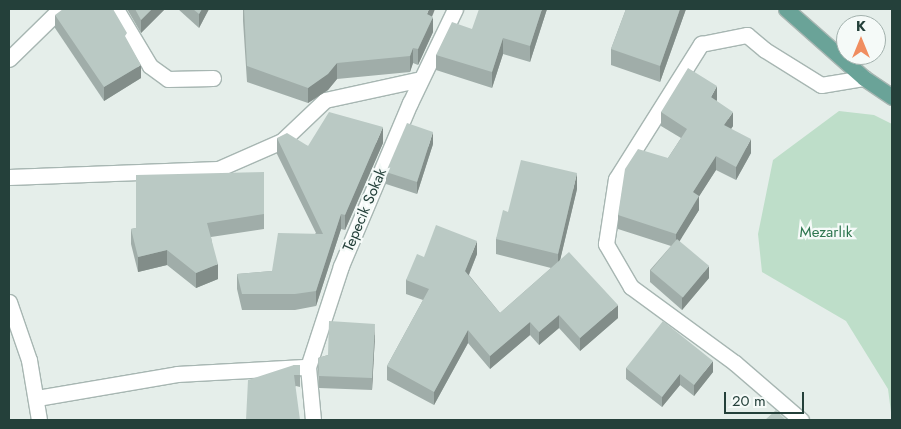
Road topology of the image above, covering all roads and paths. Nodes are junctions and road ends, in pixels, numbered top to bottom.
1 (60, 9) edge
2 (116, 9) edge
3 (455, 9) edge
4 (786, 9) edge
5 (9, 59) edge
6 (213, 78) dead end
7 (864, 78) junction
8 (422, 79) junction
9 (892, 97) edge
10 (9, 177) edge
11 (9, 302) edge
12 (308, 367) junction
13 (37, 398) junction
14 (39, 420) edge
15 (313, 420) edge
16 (801, 420) edge

1 - 5 street
2 - 6 street
3 - 8 street, Tepecik Sokak
4 - 7 main road
7 - 9 main road
7 - 16 street
8 - 10 street
8 - 12 street, Tepecik Sokak
11 - 13 street
12 - 13 street
12 - 15 street, Tepecik Sokak
13 - 14 street

